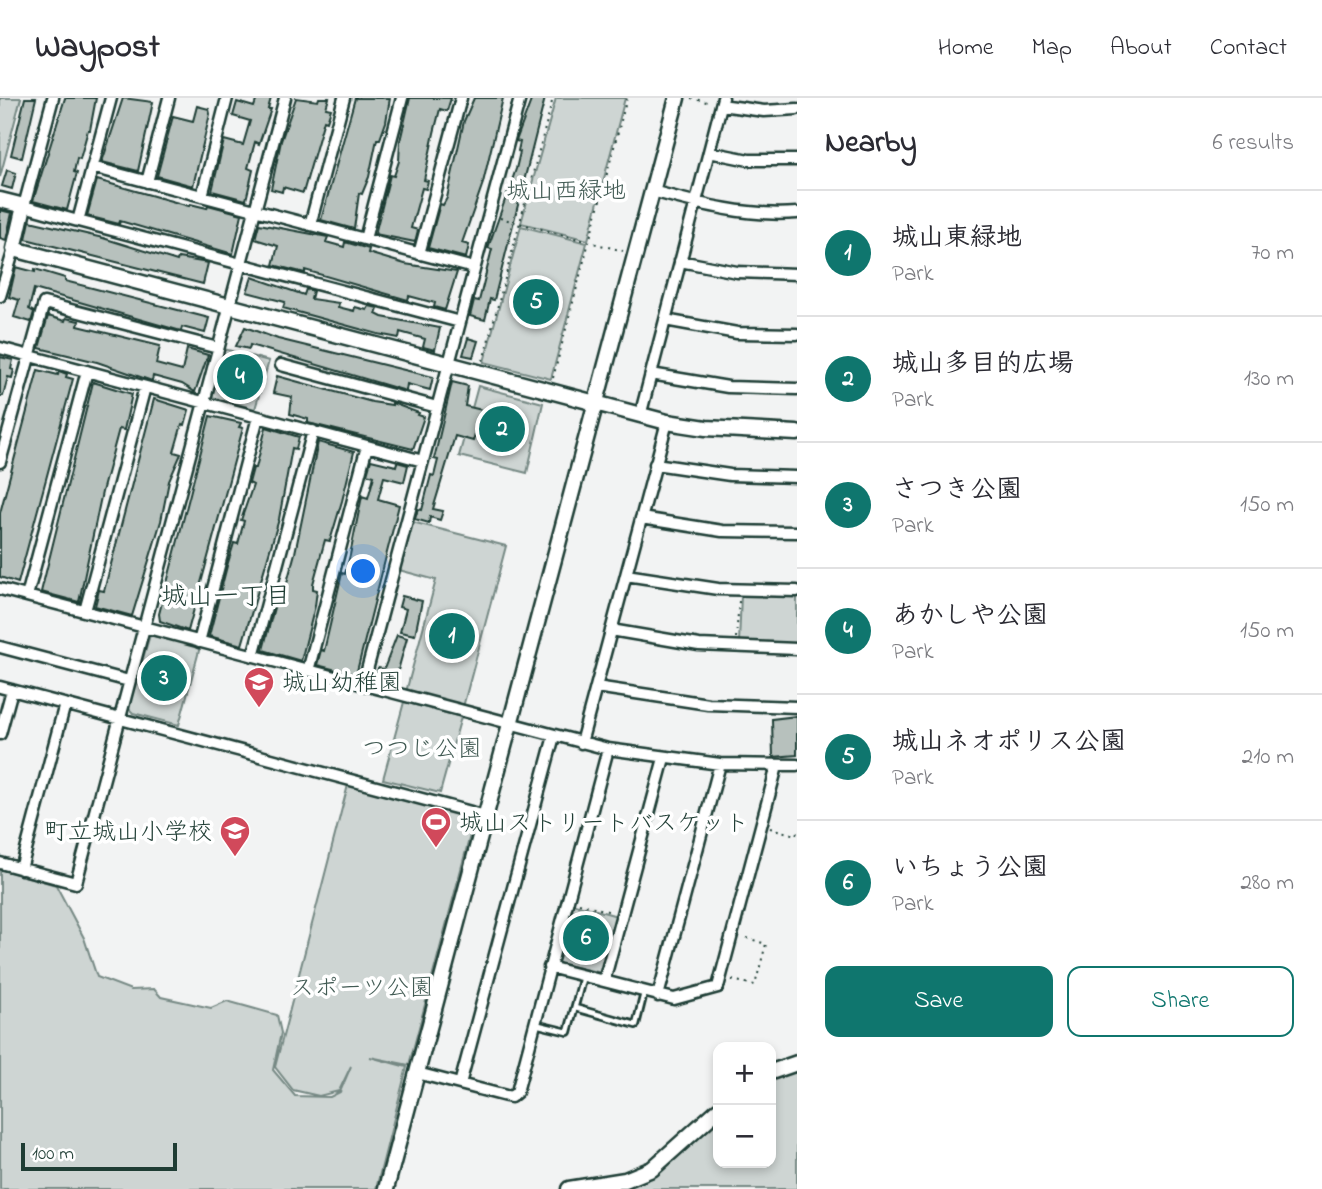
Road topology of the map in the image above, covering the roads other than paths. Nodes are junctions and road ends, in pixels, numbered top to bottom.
1 (53, 98) edge
2 (111, 98) edge
3 (169, 98) edge
4 (227, 98) edge
5 (285, 98) edge
6 (344, 98) edge
7 (402, 98) edge
8 (461, 98) edge
9 (520, 98) edge
10 (677, 98) edge
11 (722, 103) edge
12 (797, 109) edge
13 (709, 152) junction
14 (797, 160) edge
15 (92, 167) junction
16 (148, 182) junction
17 (652, 191) junction
18 (202, 196) junction
19 (0, 200) edge
20 (696, 203) junction
21 (24, 206) junction
22 (255, 211) junction
23 (797, 213) edge
24 (78, 221) junction
25 (310, 225) junction
26 (365, 239) junction
27 (14, 249) junction
28 (419, 254) junction
29 (680, 261) junction
30 (241, 264) junction
31 (474, 268) junction
32 (797, 274) edge
33 (0, 296) edge
34 (229, 306) junction
35 (665, 320) junction
36 (460, 322) junction
37 (797, 334) edge
38 (0, 348) edge
39 (218, 348) junction
40 (28, 356) junction
41 (281, 365) dead end
42 (448, 365) junction
43 (87, 371) junction
44 (651, 374) junction
45 (145, 387) junction
46 (797, 389) edge
47 (204, 402) junction
48 (595, 403) junction
49 (437, 407) junction
50 (640, 416) junction
51 (258, 417) junction
52 (667, 422) junction
53 (313, 431) junction
54 (797, 433) edge
55 (367, 446) junction
56 (423, 461) junction
57 (0, 462) edge
58 (656, 464) junction
59 (797, 477) edge
60 (641, 518) junction
61 (797, 532) edge
62 (797, 538) edge
63 (626, 575) junction
64 (0, 589) edge
65 (797, 591) edge
66 (27, 596) junction
67 (85, 611) junction
68 (144, 627) junction
69 (611, 631) junction
70 (199, 642) junction
71 (0, 647) edge
72 (797, 649) edge
73 (253, 656) junction
74 (308, 671) junction
75 (130, 681) junction
76 (363, 685) junction
77 (0, 687) edge
78 (596, 687) junction
79 (12, 690) junction
80 (65, 704) junction
81 (797, 706) edge
82 (119, 718) junction
83 (510, 724) junction
84 (0, 734) edge
85 (554, 736) junction
86 (581, 743) junction
87 (608, 749) junction
88 (664, 758) junction
89 (720, 764) junction
90 (797, 765) edge
91 (778, 766) junction
92 (486, 816) junction
93 (0, 863) edge
94 (21, 869) junction
95 (549, 967) junction
96 (583, 975) junction
97 (604, 981) junction
98 (645, 992) junction
99 (658, 996) junction
100 (575, 1008) junction
101 (535, 1024) junction
102 (797, 1063) edge
103 (776, 1070) edge
104 (417, 1073) junction
105 (460, 1084) junction
106 (713, 1115) edge
107 (386, 1189) edge
108 (569, 1189) edge

1 - 21 street
2 - 15 street
3 - 16 street
4 - 18 street
5 - 22 street
6 - 25 street
7 - 26 street
8 - 28 street
9 - 31 street
10 - 17 street
11 - 12 street
11 - 13 street
13 - 14 street
13 - 20 street
15 - 16 street
15 - 24 street
16 - 18 street
17 - 20 street
17 - 48 street
18 - 22 street
19 - 21 street
20 - 23 street
20 - 29 street
21 - 24 street
21 - 27 street
22 - 25 street
22 - 30 street
24 - 30 street
25 - 26 street
26 - 28 street
27 - 33 street
27 - 34 street
28 - 31 street
29 - 32 street
29 - 35 street
30 - 34 street
30 - 36 street
31 - 36 street
34 - 39 street
34 - 42 street
35 - 37 street
35 - 44 street
36 - 42 street
38 - 40 street
39 - 40 street
39 - 47 street
40 - 43 street
40 - 57 street
41 - 49 street
42 - 48 street
42 - 49 street
43 - 45 street
43 - 66 street
44 - 46 street
44 - 50 street
45 - 47 street
45 - 67 street
47 - 51 street
47 - 68 street
48 - 50 street
48 - 83 street
49 - 56 street
50 - 52 street
51 - 53 street
51 - 70 street
52 - 54 street
52 - 58 street
53 - 55 street
53 - 73 street
55 - 56 street
55 - 74 street
56 - 76 street
58 - 59 street
58 - 60 street
60 - 61 street
60 - 63 street
61 - 62 street
63 - 65 street
63 - 69 street
64 - 66 street
66 - 67 street
67 - 68 street
68 - 70 street
68 - 75 street
69 - 72 street
69 - 78 street
70 - 73 street
71 - 75 street
73 - 74 street
74 - 76 street
75 - 82 street
76 - 83 street
77 - 79 street
78 - 81 street
78 - 86 street
79 - 80 street
79 - 84 street
80 - 82 street
80 - 94 street
82 - 92 street
82 - 94 street
83 - 85 street
83 - 92 street
85 - 86 street
85 - 105 street
86 - 87 street
87 - 88 street
87 - 95 street
88 - 89 street
88 - 97 street
89 - 91 street
89 - 99 street
90 - 91 street
91 - 99 street
92 - 104 street
93 - 94 street
95 - 96 street
95 - 101 street
96 - 97 street
96 - 100 lane
97 - 98 street
98 - 99 street
98 - 100 lane
100 - 101 lane
101 - 105 street
102 - 103 street
104 - 105 street
104 - 107 street
106 - 108 street

